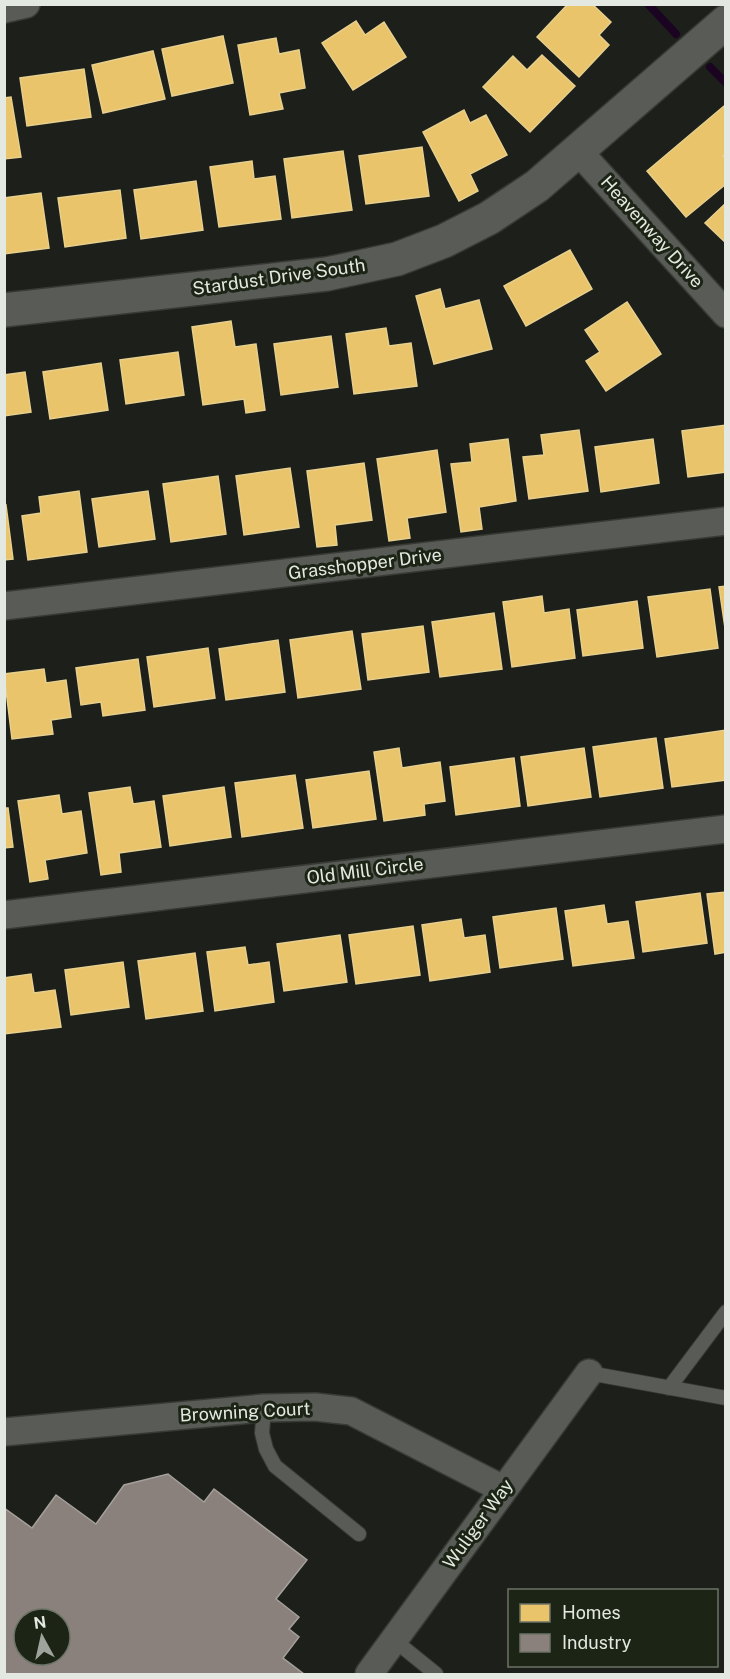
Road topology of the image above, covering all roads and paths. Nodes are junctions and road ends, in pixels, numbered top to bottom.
1 (26, 4) edge
2 (4, 9) edge
3 (726, 22) edge
4 (578, 151) junction
5 (4, 310) edge
6 (726, 314) edge
7 (726, 521) edge
8 (4, 606) edge
9 (726, 829) edge
10 (4, 915) edge
11 (726, 1312) edge
12 (588, 1373) joint
13 (669, 1388) junction
14 (726, 1398) edge
15 (264, 1408) junction
16 (4, 1432) edge
17 (503, 1489) junction
18 (358, 1534) dead end
19 (394, 1640) junction
20 (369, 1674) edge
21 (436, 1674) edge

1 - 2 street
3 - 4 street, Stardust Drive South
4 - 5 street, Stardust Drive South
4 - 6 street, Heavenway Drive
7 - 8 street, Grasshopper Drive
9 - 10 street, Old Mill Circle
11 - 13 lane
12 - 13 lane
12 - 17 street, Wuliger Way
13 - 14 lane
15 - 16 street, Browning Court
15 - 17 street, Browning Court
15 - 18 lane
17 - 19 street, Wuliger Way
19 - 20 street, Wuliger Way
19 - 21 lane

